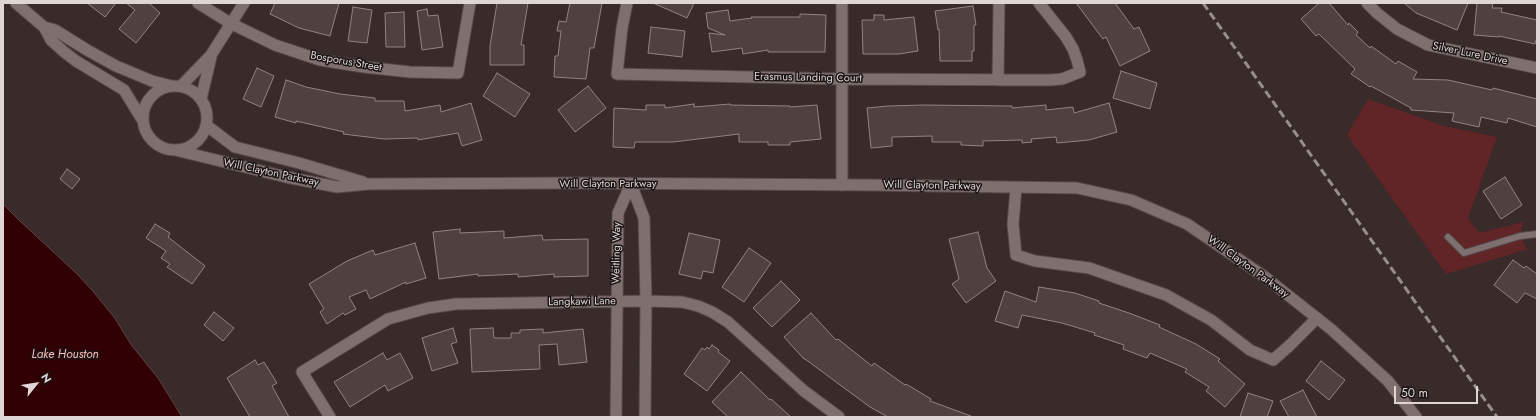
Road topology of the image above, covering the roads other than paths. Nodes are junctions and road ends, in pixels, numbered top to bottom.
1 (16, 3) edge
2 (198, 3) edge
3 (244, 3) edge
4 (470, 3) edge
5 (627, 3) edge
6 (842, 3) edge
7 (999, 3) edge
8 (1040, 3) edge
9 (1367, 3) edge
10 (230, 23) junction
11 (44, 27) junction
12 (211, 55) junction
13 (1537, 68) edge
14 (842, 79) junction
15 (998, 80) junction
16 (178, 86) junction
17 (201, 99) junction
18 (143, 121) junction
19 (206, 125) junction
20 (175, 150) junction
21 (369, 184) junction
22 (631, 184) junction
23 (842, 185) junction
24 (1016, 188) junction
25 (1537, 234) edge
26 (1448, 237) dead end
27 (646, 301) junction
28 (616, 302) junction
29 (1317, 318) junction
30 (330, 417) edge
31 (616, 417) edge
32 (645, 417) edge
33 (839, 417) edge
34 (1416, 417) edge

1 - 11 street
2 - 10 street, Bosporus Street
3 - 10 street
4 - 10 street, Bosporus Street
5 - 14 street, Erasmus Landing Court
6 - 14 street
7 - 15 street
8 - 15 street, Erasmus Landing Court
9 - 13 street, Silver Lure Drive
10 - 12 street
11 - 16 street
11 - 18 street
12 - 16 street
12 - 17 street
14 - 15 street, Erasmus Landing Court
14 - 23 street
16 - 17 street
16 - 18 street
17 - 19 street
18 - 20 street
19 - 20 street
19 - 21 street, Will Clayton Parkway
20 - 21 street, Will Clayton Parkway
21 - 22 street, Will Clayton Parkway
22 - 23 street, Will Clayton Parkway
22 - 27 street
22 - 28 street, Weitling Way
23 - 24 street, Will Clayton Parkway
24 - 29 street, Will Clayton Parkway
24 - 29 street
25 - 26 lane
27 - 28 street, Langkawi Lane
27 - 32 street
27 - 33 street, Langkawi Lane
28 - 30 street, Langkawi Lane
28 - 31 street, Weitling Way
29 - 34 street, Will Clayton Parkway

